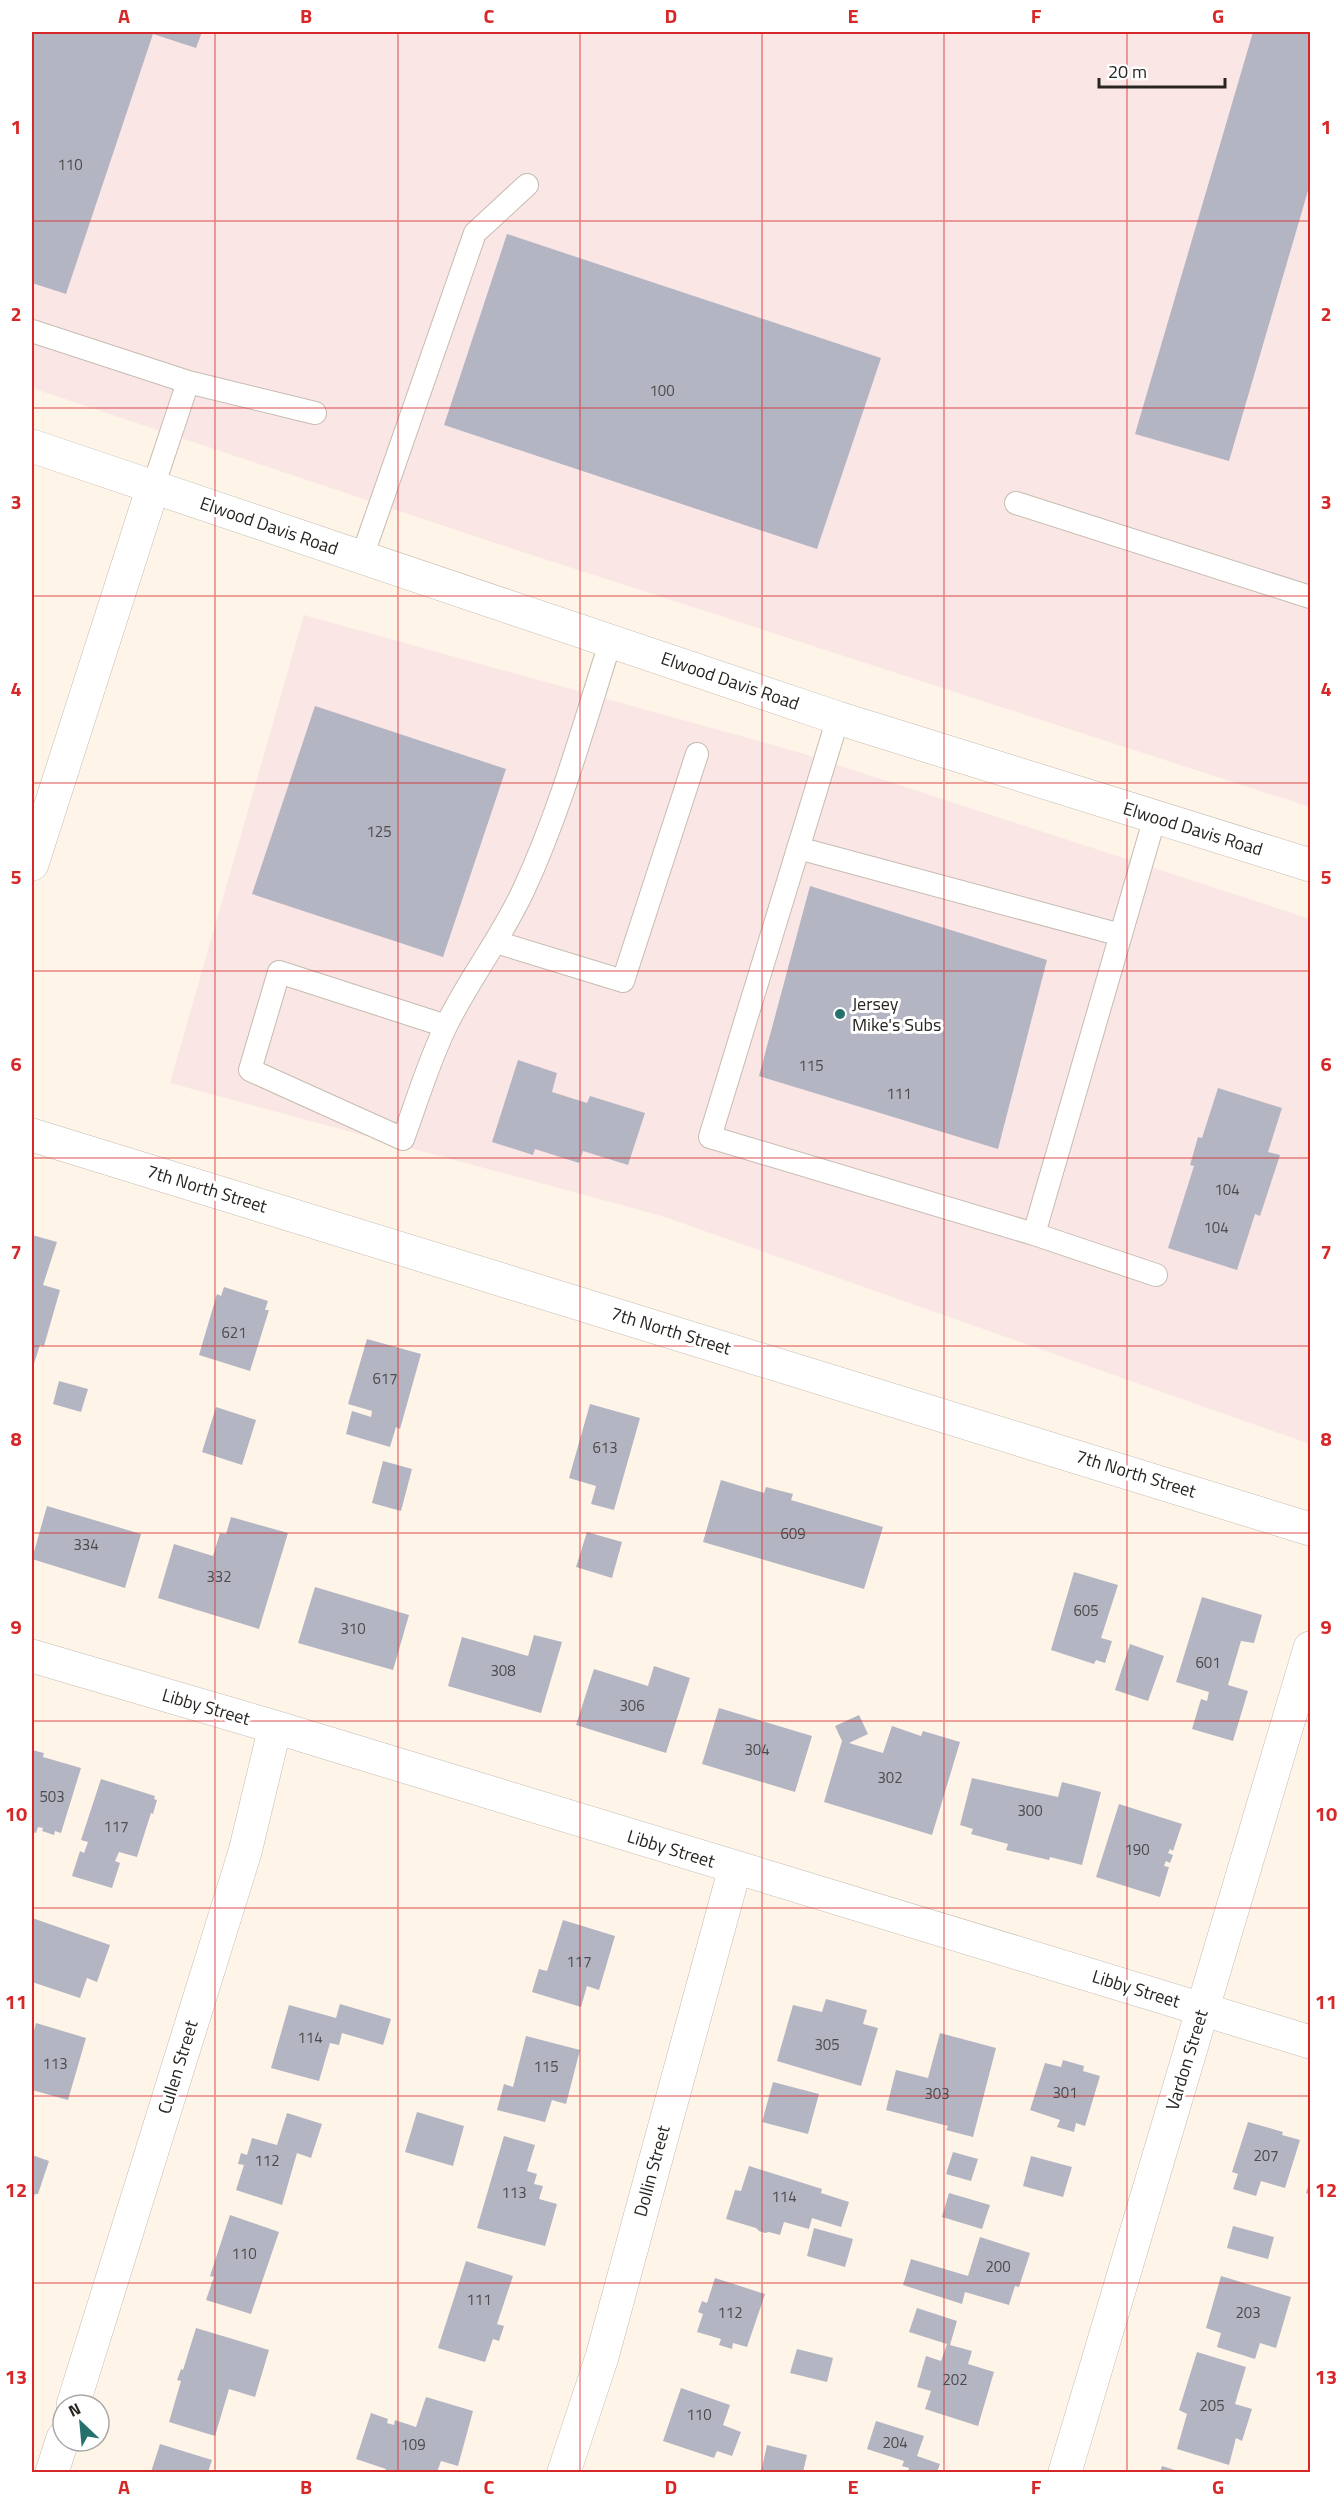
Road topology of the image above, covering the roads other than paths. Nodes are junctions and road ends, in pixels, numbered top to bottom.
1 (527, 185) dead end
2 (32, 331) edge
3 (188, 382) junction
4 (315, 413) dead end
5 (32, 446) edge
6 (153, 487) junction
7 (1016, 503) dead end
8 (362, 557) junction
9 (1311, 597) edge
10 (611, 640) junction
11 (838, 718) junction
12 (697, 754) dead end
13 (1155, 817) junction
14 (798, 848) junction
15 (32, 864) edge
16 (1311, 865) edge
17 (1121, 935) junction
18 (496, 942) junction
19 (446, 1026) junction
20 (32, 1135) edge
21 (1034, 1234) junction
22 (1156, 1275) dead end
23 (1311, 1529) edge
24 (1311, 1648) edge
25 (32, 1656) edge
26 (275, 1727) junction
27 (735, 1868) junction
28 (1202, 2009) junction
29 (1311, 2042) edge
30 (77, 2393) edge
31 (58, 2453) edge
32 (52, 2472) edge
33 (564, 2472) edge
34 (1065, 2472) edge

1 - 8 lane
2 - 3 lane
3 - 4 lane
3 - 6 lane
5 - 6 street, Elwood Davis Road
6 - 8 street, Elwood Davis Road
6 - 15 street
7 - 9 lane
8 - 10 street, Elwood Davis Road
10 - 11 street, Elwood Davis Road
10 - 18 lane
11 - 13 street, Elwood Davis Road
11 - 14 lane
12 - 18 lane
13 - 16 street, Elwood Davis Road
13 - 17 lane
14 - 17 lane
14 - 21 lane
17 - 21 lane
18 - 19 lane
19 - 19 lane
20 - 23 street, 7th North Street
21 - 22 lane
24 - 28 street, Vardon Street
25 - 26 street, Libby Street
26 - 27 street, Libby Street
26 - 30 street, Cullen Street
27 - 28 street, Libby Street
27 - 33 street, Dollin Street
28 - 29 street, Libby Street
28 - 34 street, Vardon Street
31 - 32 street

